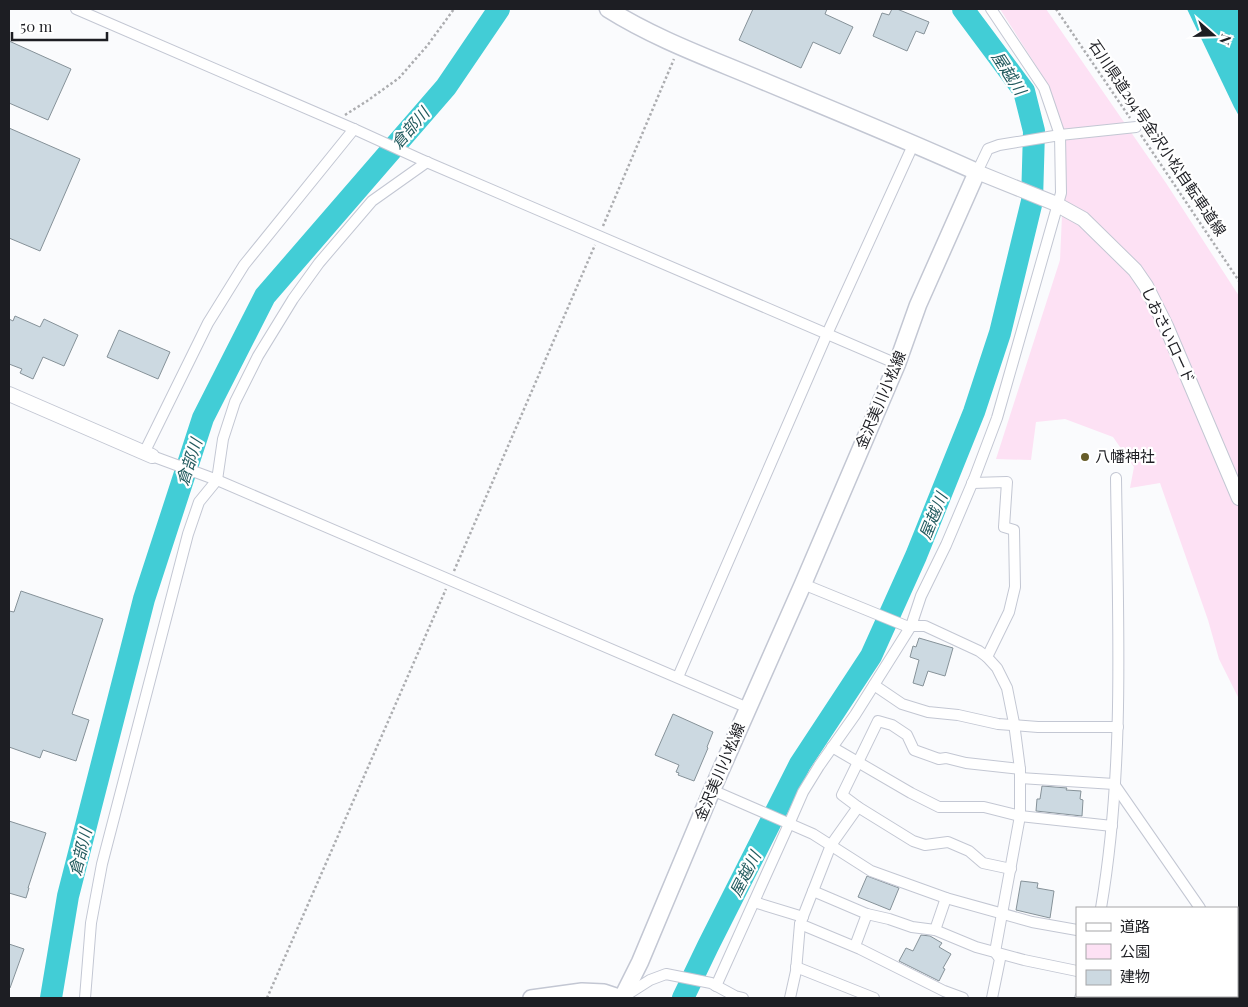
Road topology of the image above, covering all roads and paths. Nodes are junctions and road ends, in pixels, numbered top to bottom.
1 (76, 9) edge
2 (454, 9) edge
3 (608, 9) edge
4 (991, 9) edge
5 (1056, 9) edge
6 (680, 46) junction
7 (344, 116) dead end
8 (1136, 127) junction
9 (354, 129) junction
10 (1057, 136) junction
11 (914, 143) junction
12 (424, 161) junction
13 (977, 172) junction
14 (1056, 204) junction
15 (598, 236) junction
16 (1239, 281) edge
17 (827, 334) junction
18 (897, 364) junction
19 (9, 394) edge
20 (148, 454) junction
21 (212, 478) junction
22 (1116, 478) dead end
23 (972, 483) junction
24 (1239, 498) edge
25 (450, 580) junction
26 (803, 584) junction
27 (908, 626) junction
28 (987, 657) junction
29 (678, 677) junction
30 (874, 685) junction
31 (748, 708) junction
32 (1014, 725) junction
33 (1118, 727) junction
34 (832, 748) junction
35 (858, 762) junction
36 (1020, 774) junction
37 (1114, 784) junction
38 (712, 790) junction
39 (858, 807) junction
40 (1020, 816) junction
41 (787, 823) junction
42 (1112, 826) junction
43 (831, 845) junction
44 (1011, 870) junction
45 (813, 891) junction
46 (946, 898) junction
47 (754, 902) junction
48 (1100, 907) edge
49 (1199, 907) edge
50 (867, 914) junction
51 (1003, 914) junction
52 (802, 920) junction
53 (935, 930) junction
54 (1076, 930) edge
55 (854, 946) junction
56 (995, 952) junction
57 (796, 967) junction
58 (1076, 971) edge
59 (713, 984) junction
60 (85, 998) edge
61 (268, 998) edge
62 (531, 998) edge
63 (622, 998) edge
64 (743, 998) edge
65 (790, 998) edge
66 (874, 998) edge
67 (962, 998) edge
68 (992, 998) edge

1 - 9 street
2 - 7 path
3 - 6 main road
4 - 10 street
5 - 8 path, 石川県道294号金沢小松自転車道線
6 - 11 main road
6 - 15 path
8 - 10 street
8 - 16 path, 石川県道294号金沢小松自転車道線
9 - 12 street
9 - 20 street
10 - 13 street
10 - 14 street
11 - 13 main road
11 - 17 street
12 - 15 street
12 - 21 street
13 - 14 street, しおさいロード
13 - 18 main road, 金沢美川小松線
14 - 23 street
14 - 24 street, しおさいロード
15 - 17 street
15 - 25 path
17 - 18 street
17 - 29 street
18 - 26 main road, 金沢美川小松線
19 - 20 street
20 - 21 street
21 - 25 street
21 - 60 street
22 - 33 street
23 - 27 street
23 - 28 street
25 - 29 street
25 - 61 path
26 - 27 street
26 - 31 main road, 金沢美川小松線
27 - 28 street
27 - 30 street
28 - 32 street
29 - 31 street
30 - 32 street
30 - 34 street
31 - 38 main road, 金沢美川小松線
32 - 33 street
32 - 36 street
33 - 37 street
34 - 35 street
34 - 41 street
35 - 36 street
35 - 39 street
35 - 40 street
36 - 37 street
36 - 40 street
37 - 42 street
37 - 49 street
38 - 41 street
38 - 63 main road, 金沢美川小松線
39 - 43 street
39 - 44 street
40 - 42 street
40 - 44 street
41 - 43 street
41 - 47 street
42 - 48 street
43 - 45 street
43 - 46 street
44 - 51 street
45 - 50 street
45 - 52 street
46 - 51 street
46 - 53 street
47 - 52 street
47 - 59 street
50 - 53 street
50 - 55 street
51 - 54 street
51 - 56 street
52 - 55 street
52 - 57 street
53 - 56 street
55 - 67 street
56 - 58 street
56 - 68 street
57 - 65 street
57 - 66 street
59 - 63 street
59 - 64 street
62 - 63 main road

